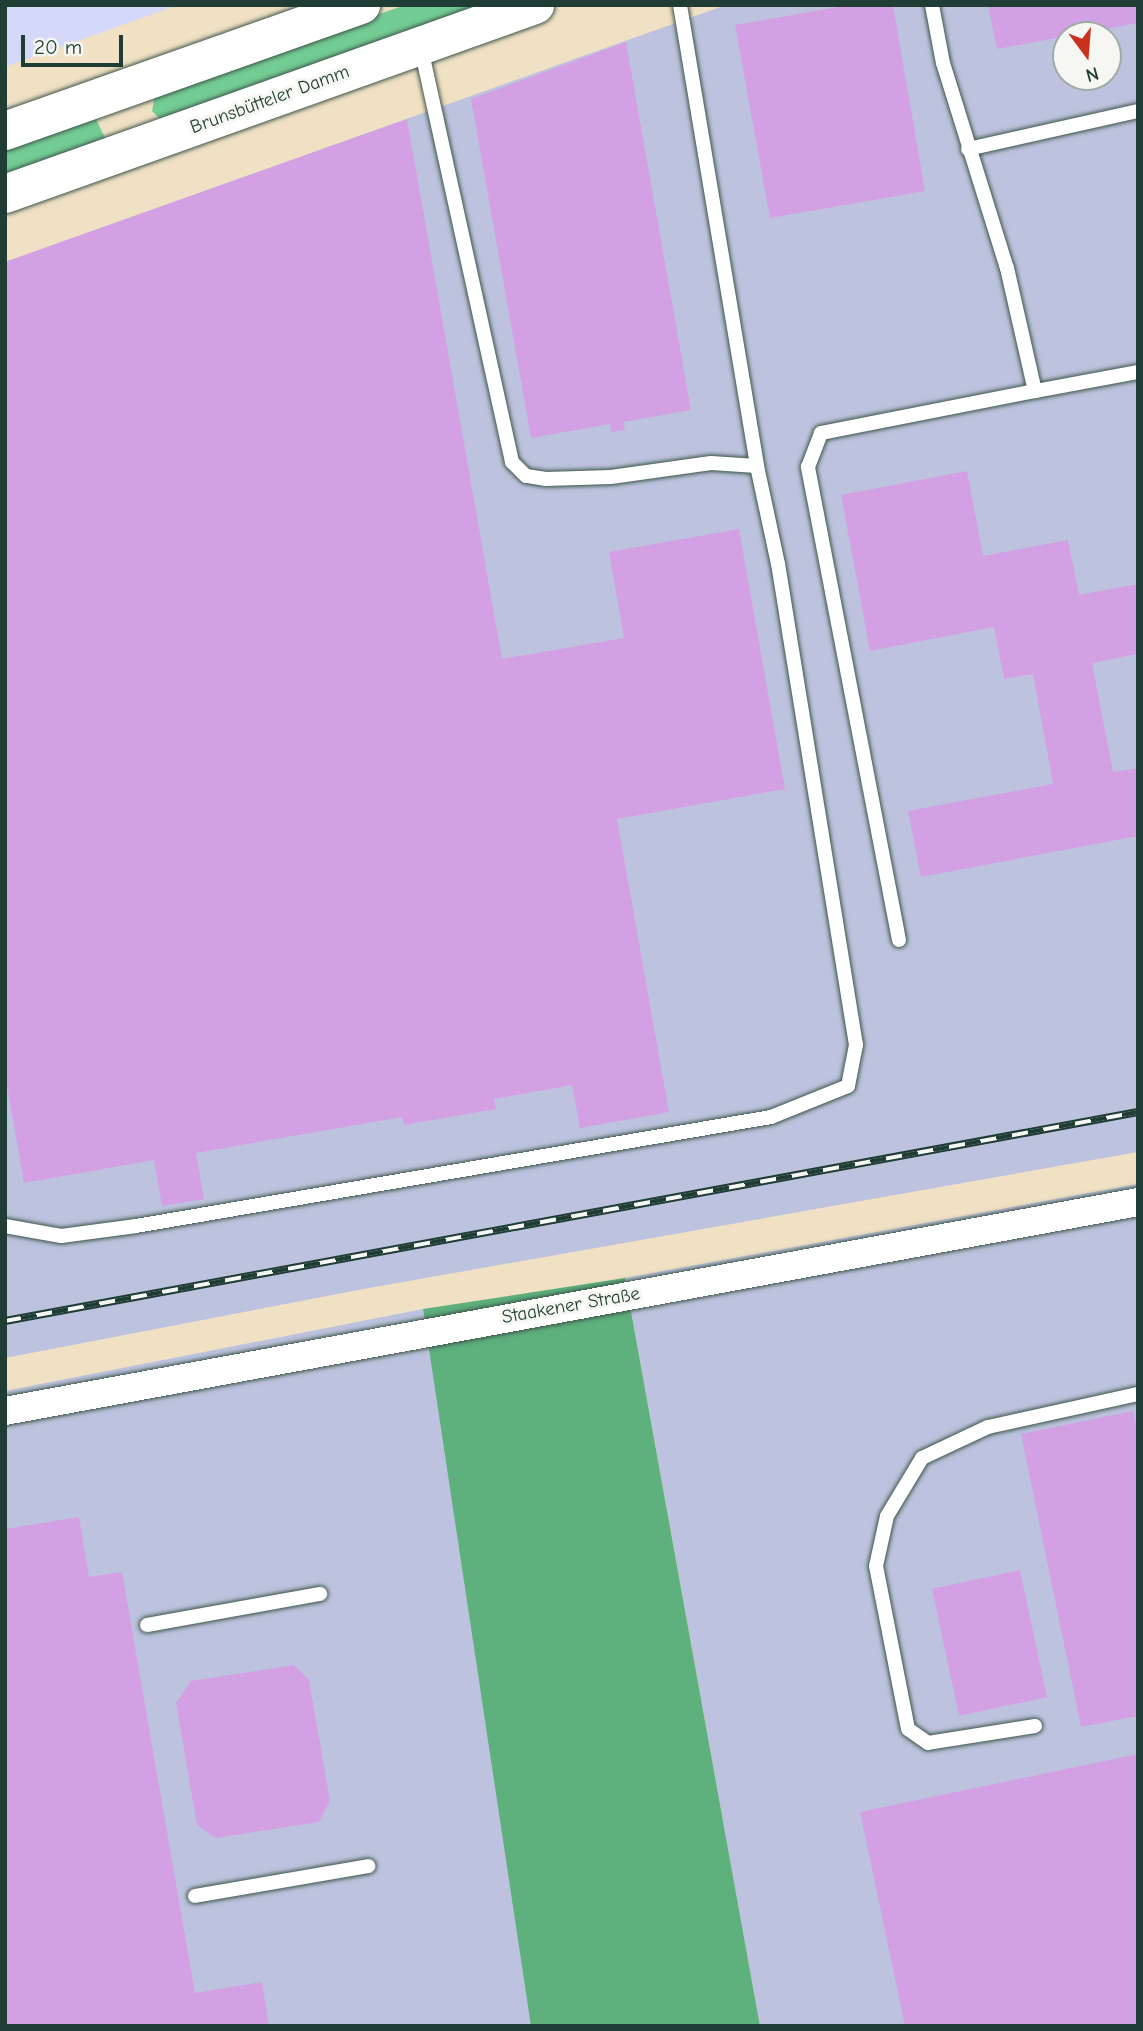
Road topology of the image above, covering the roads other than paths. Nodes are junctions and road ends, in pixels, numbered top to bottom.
1 (361, 5) edge
2 (535, 5) edge
3 (680, 5) edge
4 (932, 5) edge
5 (420, 46) junction
6 (1138, 111) edge
7 (5, 131) edge
8 (968, 149) junction
9 (5, 194) edge
10 (1138, 373) edge
11 (1035, 391) junction
12 (757, 466) junction
13 (899, 940) dead end
14 (1138, 1202) edge
15 (5, 1226) edge
16 (1138, 1394) edge
17 (5, 1411) edge
18 (320, 1594) dead end
19 (147, 1625) dead end
20 (1035, 1726) dead end
21 (368, 1866) dead end
22 (195, 1896) dead end

1 - 7 main road
2 - 5 main road, Brunsbütteler Damm
3 - 12 lane
4 - 8 lane
5 - 9 main road, Brunsbütteler Damm
5 - 12 lane
6 - 8 lane
8 - 11 lane
10 - 11 lane
11 - 13 lane
12 - 15 lane
14 - 17 street, Staakener Straße
16 - 20 lane
18 - 19 lane
21 - 22 lane

